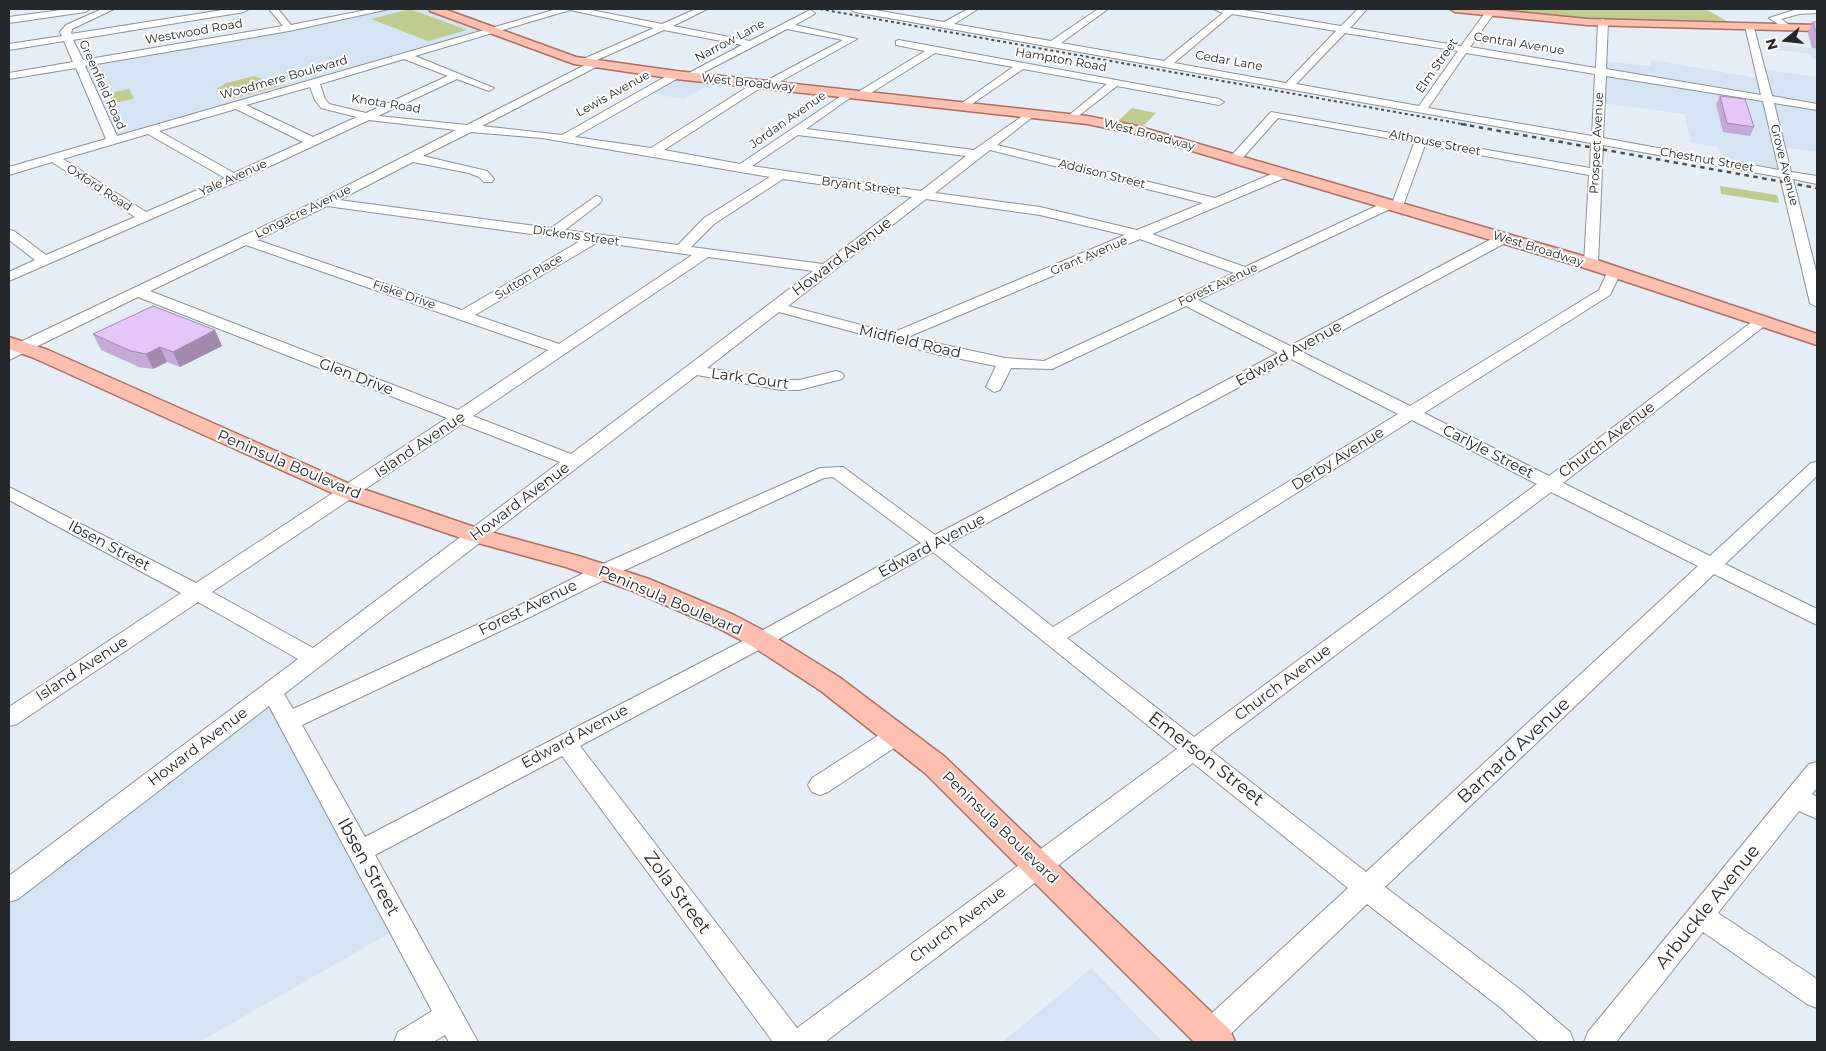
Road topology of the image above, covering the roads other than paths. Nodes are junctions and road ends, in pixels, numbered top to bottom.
1 (85, 9) edge
2 (109, 9) edge
3 (244, 9) edge
4 (273, 9) edge
5 (384, 9) edge
6 (434, 9) edge
7 (566, 9) edge
8 (574, 9) edge
9 (703, 9) edge
10 (855, 9) edge
11 (953, 9) edge
12 (1104, 9) edge
13 (1217, 9) edge
14 (1363, 9) edge
15 (1455, 9) edge
16 (794, 10) dead end
17 (972, 10) edge
18 (1232, 10) edge
19 (1817, 10) edge
20 (1490, 12) junction
21 (9, 20) edge
22 (1603, 22) junction
23 (945, 25) junction
24 (786, 26) junction
25 (1750, 26) junction
26 (663, 27) junction
27 (1787, 27) junction
28 (289, 28) junction
29 (1817, 28) edge
30 (1343, 30) junction
31 (491, 31) junction
32 (67, 38) junction
33 (852, 39) joint
34 (899, 42) dead end
35 (750, 44) junction
36 (1052, 44) junction
37 (9, 47) edge
38 (934, 49) junction
39 (1464, 49) junction
40 (405, 56) junction
41 (590, 62) junction
42 (78, 64) junction
43 (1166, 64) junction
44 (1022, 65) junction
45 (1601, 72) junction
46 (9, 76) edge
47 (456, 76) junction
48 (683, 76) junction
49 (314, 82) junction
50 (1115, 83) junction
51 (764, 84) junction
52 (1289, 86) junction
53 (489, 88) dead end
54 (856, 94) junction
55 (1768, 99) junction
56 (1219, 102) dead end
57 (237, 105) junction
58 (966, 105) junction
59 (1817, 107) edge
60 (1422, 109) junction
61 (1031, 113) junction
62 (1275, 114) joint
63 (368, 117) junction
64 (1072, 118) junction
65 (470, 129) junction
66 (149, 130) junction
67 (796, 131) junction
68 (564, 138) junction
69 (1598, 140) junction
70 (113, 141) junction
71 (1421, 141) junction
72 (313, 142) junction
73 (982, 150) junction
74 (653, 152) junction
75 (53, 158) junction
76 (413, 158) junction
77 (1235, 159) junction
78 (742, 168) junction
79 (9, 171) edge
80 (1285, 173) junction
81 (1596, 173) junction
82 (781, 175) junction
83 (1786, 175) junction
84 (234, 178) junction
85 (488, 179) dead end
86 (1817, 180) edge
87 (925, 194) junction
88 (596, 200) dead end
89 (325, 202) junction
90 (1215, 202) junction
91 (1394, 205) junction
92 (145, 217) junction
93 (553, 233) junction
94 (9, 234) edge
95 (1138, 235) junction
96 (594, 238) junction
97 (1504, 238) junction
98 (245, 240) junction
99 (681, 250) junction
100 (705, 253) junction
101 (45, 261) junction
102 (1591, 264) junction
103 (826, 269) junction
104 (1245, 272) junction
105 (1614, 272) junction
106 (9, 277) edge
107 (139, 292) junction
108 (1186, 300) junction
109 (1817, 303) edge
110 (776, 307) junction
111 (463, 316) junction
112 (1762, 321) junction
113 (893, 338) junction
114 (1817, 340) edge
115 (13, 348) edge
116 (562, 350) junction
117 (1290, 352) junction
118 (1005, 363) junction
119 (1046, 366) joint
120 (693, 370) junction
121 (836, 376) dead end
122 (994, 387) dead end
123 (1411, 413) junction
124 (461, 418) junction
125 (573, 462) junction
126 (1817, 467) edge
127 (850, 478) joint
128 (1549, 483) junction
129 (9, 492) edge
130 (349, 492) junction
131 (475, 535) junction
132 (935, 544) junction
133 (1712, 565) junction
134 (603, 572) junction
135 (198, 593) junction
136 (1817, 618) edge
137 (1053, 637) junction
138 (761, 640) junction
139 (315, 658) junction
140 (272, 691) junction
141 (13, 709) edge
142 (289, 721) junction
143 (898, 734) junction
144 (564, 743) junction
145 (1194, 750) junction
146 (1817, 771) edge
147 (820, 785) dead end
148 (1807, 803) edge
149 (360, 851) junction
150 (1039, 866) junction
151 (1368, 887) junction
152 (9, 890) edge
153 (1700, 916) junction
154 (1817, 995) edge
155 (450, 1016) junction
156 (1214, 1038) edge
157 (408, 1042) edge
158 (464, 1042) edge
159 (790, 1042) edge
160 (802, 1042) edge
161 (1560, 1042) edge
162 (1598, 1042) edge

1 - 21 street
2 - 32 street, Greenfield Road
3 - 32 street
4 - 28 street
5 - 28 street, Westwood Road
6 - 31 main road, West Broadway
7 - 31 street, Woodmere Boulevard
8 - 26 street
9 - 26 street
10 - 23 street, Cedar Lane
11 - 17 street
12 - 36 street
13 - 18 street, Central Avenue
14 - 30 street
15 - 20 main road
16 - 24 street, Narrow Lane
17 - 23 street
18 - 30 street, Central Avenue
18 - 43 street
19 - 27 street
20 - 22 main road
20 - 39 street, Elm Street
22 - 25 main road
22 - 45 street, Prospect Avenue
23 - 36 street, Cedar Lane
24 - 33 street
24 - 35 street, Narrow Lane
25 - 27 main road
25 - 55 street, Grove Avenue
26 - 35 street
26 - 41 street
27 - 29 main road
28 - 42 street, Westwood Road
30 - 39 street, Central Avenue
30 - 52 street
31 - 40 street, Woodmere Boulevard
31 - 41 main road, West Broadway
32 - 37 street
32 - 42 street, Greenfield Road
33 - 51 street
34 - 38 street, Hampton Road
35 - 48 street, Narrow Lane
36 - 43 street, Cedar Lane
38 - 44 street, Hampton Road
38 - 54 street, Jordan Avenue
39 - 45 street, Central Avenue
39 - 60 street, Elm Street
40 - 47 street
40 - 49 street, Woodmere Boulevard
41 - 48 main road, West Broadway
41 - 65 street, Longacre Avenue
42 - 46 street, Westwood Road
42 - 70 street, Greenfield Road
43 - 52 street, Cedar Lane
44 - 50 street, Hampton Road
44 - 58 street
45 - 55 street, Central Avenue
45 - 69 street, Prospect Avenue
47 - 53 street
47 - 63 street, Yale Avenue
48 - 51 main road, West Broadway
48 - 68 street, Lewis Avenue
49 - 57 street, Woodmere Boulevard
49 - 63 street, Knota Road
50 - 56 street, Hampton Road
50 - 64 street
51 - 54 main road, West Broadway
51 - 74 street
52 - 60 street, Cedar Lane
54 - 58 main road, West Broadway
54 - 67 street, Jordan Avenue
55 - 59 street, Central Avenue
55 - 83 street, Grove Avenue
57 - 66 street, Woodmere Boulevard
57 - 72 street
58 - 61 main road, West Broadway
60 - 69 street, Cedar Lane
61 - 64 main road, West Broadway
61 - 73 street, Howard Avenue
62 - 71 street, Althouse Street
62 - 77 street
63 - 65 street, Knota Road
63 - 72 street, Yale Avenue
64 - 77 main road, West Broadway
65 - 68 street, Bryant Street
65 - 76 street, Longacre Avenue
66 - 70 street, Woodmere Boulevard
66 - 84 street
67 - 73 street, Addison Street
67 - 78 street, Jordan Avenue
68 - 74 street, Bryant Street
69 - 81 street, Prospect Avenue
69 - 83 street, Chestnut Street
70 - 75 street, Woodmere Boulevard
71 - 81 street, Althouse Street
71 - 91 street
72 - 84 street, Yale Avenue
73 - 87 street, Howard Avenue
73 - 90 street, Addison Street
74 - 78 street, Bryant Street
75 - 79 street, Woodmere Boulevard
75 - 92 street, Oxford Road
76 - 85 street
76 - 89 street, Longacre Avenue
77 - 80 main road, West Broadway
78 - 82 street, Bryant Street
80 - 90 street, Grant Avenue
80 - 91 main road, West Broadway
81 - 102 street, Prospect Avenue
82 - 87 street, Bryant Street
82 - 99 street
83 - 86 street, Chestnut Street
83 - 109 street, Grove Avenue
84 - 92 street, Yale Avenue
87 - 95 street, Bryant Street
87 - 103 street, Howard Avenue
88 - 93 street
89 - 93 street, Dickens Street
89 - 98 street, Longacre Avenue
90 - 95 street, Grant Avenue
91 - 97 main road, West Broadway
91 - 104 street, Forest Avenue
92 - 101 street, Yale Avenue
93 - 96 street, Dickens Street
94 - 101 street
95 - 104 street, Bryant Street
95 - 113 street, Grant Avenue
96 - 99 street, Dickens Street
96 - 111 street, Sutton Place
97 - 102 main road, West Broadway
97 - 117 street, Edward Avenue
98 - 107 street, Longacre Avenue
98 - 111 street, Fiske Drive
99 - 100 street, Dickens Street
100 - 103 street, Dickens Street
100 - 116 street, Island Avenue
101 - 106 street, Yale Avenue
102 - 105 main road, West Broadway
103 - 110 street, Howard Avenue
104 - 108 street, Forest Avenue
105 - 112 main road, West Broadway
105 - 123 street, Derby Avenue
107 - 115 street, Longacre Avenue
107 - 124 street, Glen Drive
108 - 117 street, Carlyle Street
108 - 119 street, Forest Avenue
110 - 113 street, Midfield Road
110 - 120 street, Howard Avenue
111 - 116 street, Fiske Drive
112 - 114 main road, West Broadway
112 - 128 street, Church Avenue
113 - 118 street, Midfield Road
115 - 130 main road, Peninsula Boulevard
116 - 124 street, Island Avenue
117 - 123 street, Carlyle Street
117 - 132 street, Edward Avenue
118 - 119 street, Midfield Road
118 - 122 street
120 - 121 street, Lark Court
120 - 125 street, Howard Avenue
123 - 128 street, Carlyle Street
123 - 137 street, Derby Avenue
124 - 125 street, Glen Drive
124 - 130 street, Island Avenue
125 - 131 street, Howard Avenue
126 - 133 street, Barnard Avenue
127 - 132 street, Emerson Street
127 - 134 street, Forest Avenue
128 - 133 street, Carlyle Street
128 - 145 street, Church Avenue
129 - 135 street, Ibsen Street
130 - 131 main road, Peninsula Boulevard
130 - 135 street, Island Avenue
131 - 134 main road, Peninsula Boulevard
131 - 139 street, Howard Avenue
132 - 137 street, Emerson Street
132 - 138 street, Edward Avenue
133 - 136 street, Carlyle Street
133 - 151 street, Barnard Avenue
134 - 138 main road, Peninsula Boulevard
134 - 142 street, Forest Avenue
135 - 139 street, Ibsen Street
135 - 141 street, Island Avenue
137 - 145 street, Emerson Street
138 - 143 main road, Peninsula Boulevard
138 - 144 street, Edward Avenue
139 - 140 street, Howard Avenue
140 - 142 street, Ibsen Street
140 - 152 street, Howard Avenue
142 - 149 street, Ibsen Street
143 - 147 street
143 - 150 main road, Peninsula Boulevard
144 - 149 street, Edward Avenue
144 - 159 street, Zola Street
145 - 150 street, Church Avenue
145 - 151 street, Emerson Street
146 - 148 street, Arbuckle Avenue
148 - 153 street, Arbuckle Avenue
149 - 155 street, Ibsen Street
150 - 156 main road, Peninsula Boulevard
150 - 160 street, Church Avenue
151 - 156 street, Barnard Avenue
151 - 161 street, Emerson Street
153 - 154 street
153 - 162 street, Arbuckle Avenue
155 - 157 street
155 - 158 street, Ibsen Street

